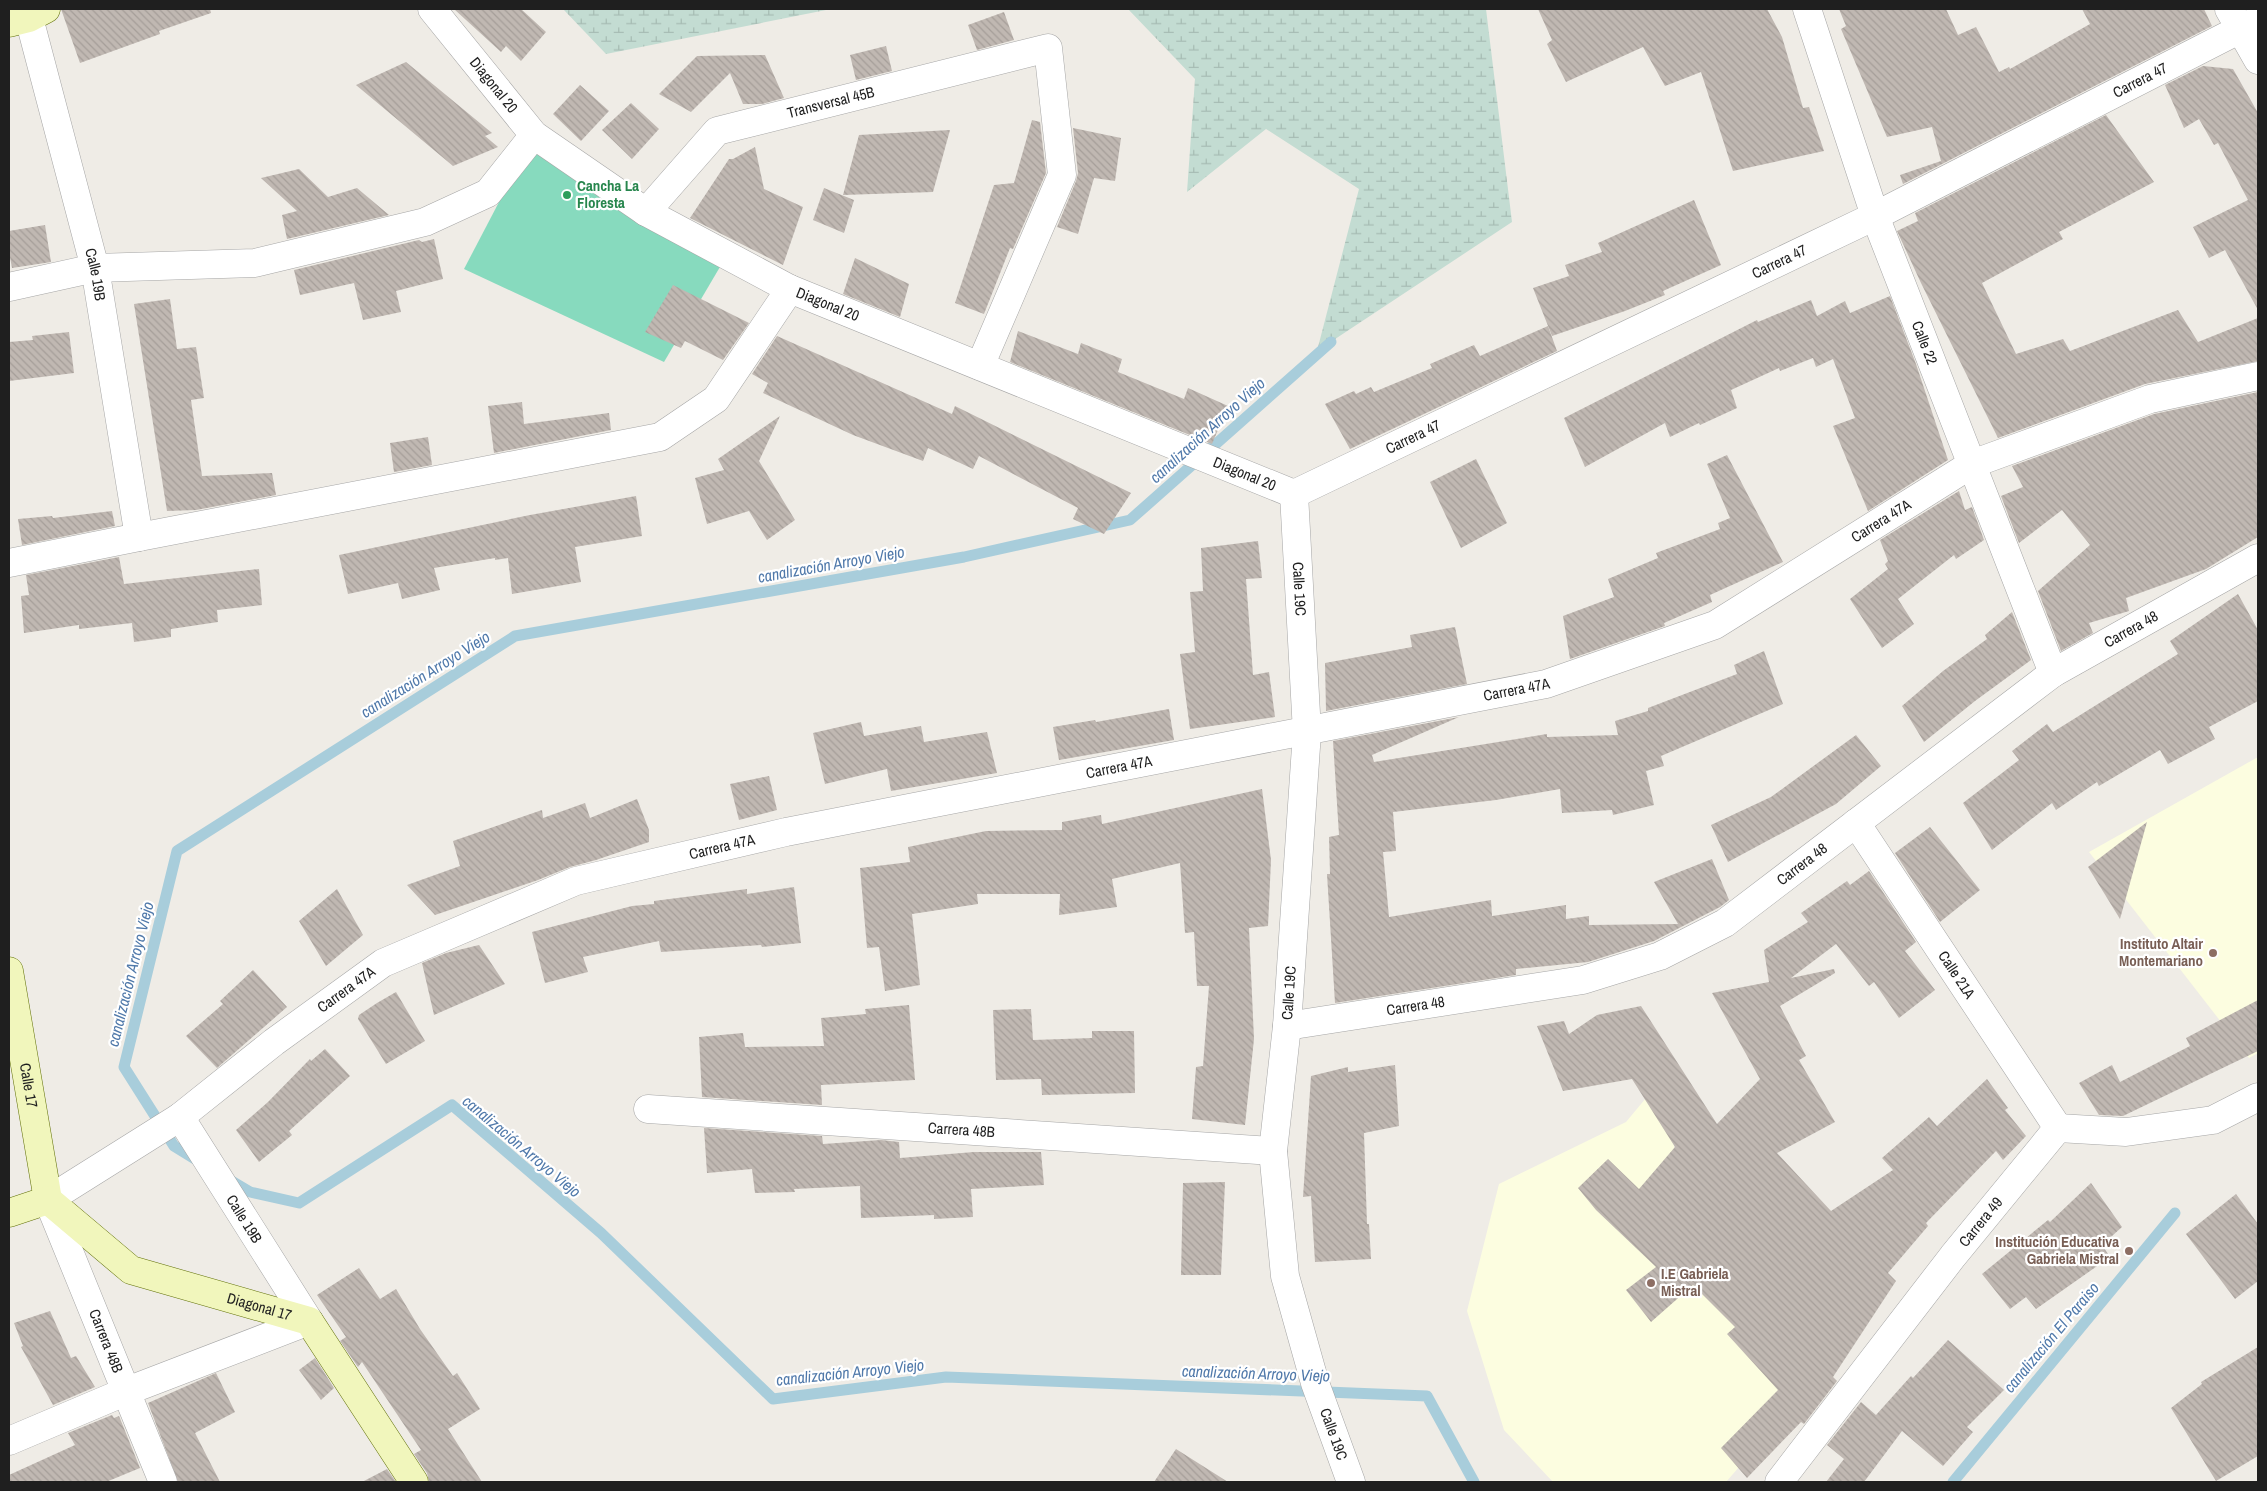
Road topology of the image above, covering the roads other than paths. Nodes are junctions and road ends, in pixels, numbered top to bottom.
1 (432, 9) edge
2 (1807, 9) edge
3 (28, 17) edge
4 (2243, 20) edge
5 (2258, 60) edge
6 (534, 135) junction
7 (646, 212) junction
8 (1875, 216) junction
9 (95, 268) junction
10 (9, 287) edge
11 (790, 288) junction
12 (980, 366) junction
13 (2258, 376) edge
14 (1972, 464) junction
15 (1294, 494) junction
16 (139, 536) junction
17 (2258, 558) edge
18 (9, 563) edge
19 (2054, 673) junction
20 (1307, 732) junction
21 (1856, 823) junction
22 (9, 972) edge
23 (1287, 1026) junction
24 (2258, 1097) edge
25 (648, 1109) dead end
26 (180, 1118) junction
27 (2058, 1128) junction
28 (1273, 1151) junction
29 (48, 1200) junction
30 (9, 1212) edge
31 (309, 1321) junction
32 (127, 1391) junction
33 (9, 1441) edge
34 (163, 1482) edge
35 (414, 1482) edge
36 (1351, 1482) edge
37 (1779, 1482) edge

1 - 6 street, Diagonal 20
2 - 8 street, Calle 22
3 - 9 street, Calle 19B
4 - 5 street
4 - 8 street, Carrera 47
6 - 7 street, Diagonal 20
6 - 9 street
7 - 11 street, Diagonal 20
7 - 12 street, Transversal 45B
8 - 14 street, Calle 22
8 - 15 street, Carrera 47
9 - 10 street
9 - 16 street, Calle 19B
11 - 12 street, Diagonal 20
11 - 16 street
12 - 15 street, Diagonal 20
13 - 14 street, Carrera 47A
14 - 19 street, Calle 22
14 - 20 street, Carrera 47A
15 - 20 street, Calle 19C
16 - 18 street
17 - 19 street, Carrera 48
19 - 21 street, Carrera 48
20 - 23 street, Calle 19C
20 - 26 street, Carrera 47A
21 - 23 street, Carrera 48
21 - 27 street, Calle 21A
22 - 29 street, Calle 17
23 - 28 street, Calle 19C
24 - 27 street
25 - 28 street, Carrera 48B
26 - 29 street, Carrera 47A
26 - 31 street, Calle 19B
27 - 37 street, Carrera 49
28 - 36 street, Calle 19C
29 - 30 street, Carrera 47A
29 - 31 street, Diagonal 17
29 - 32 street, Carrera 48B
31 - 32 street
31 - 35 street, Diagonal 17
32 - 33 street
32 - 34 street, Carrera 48B

